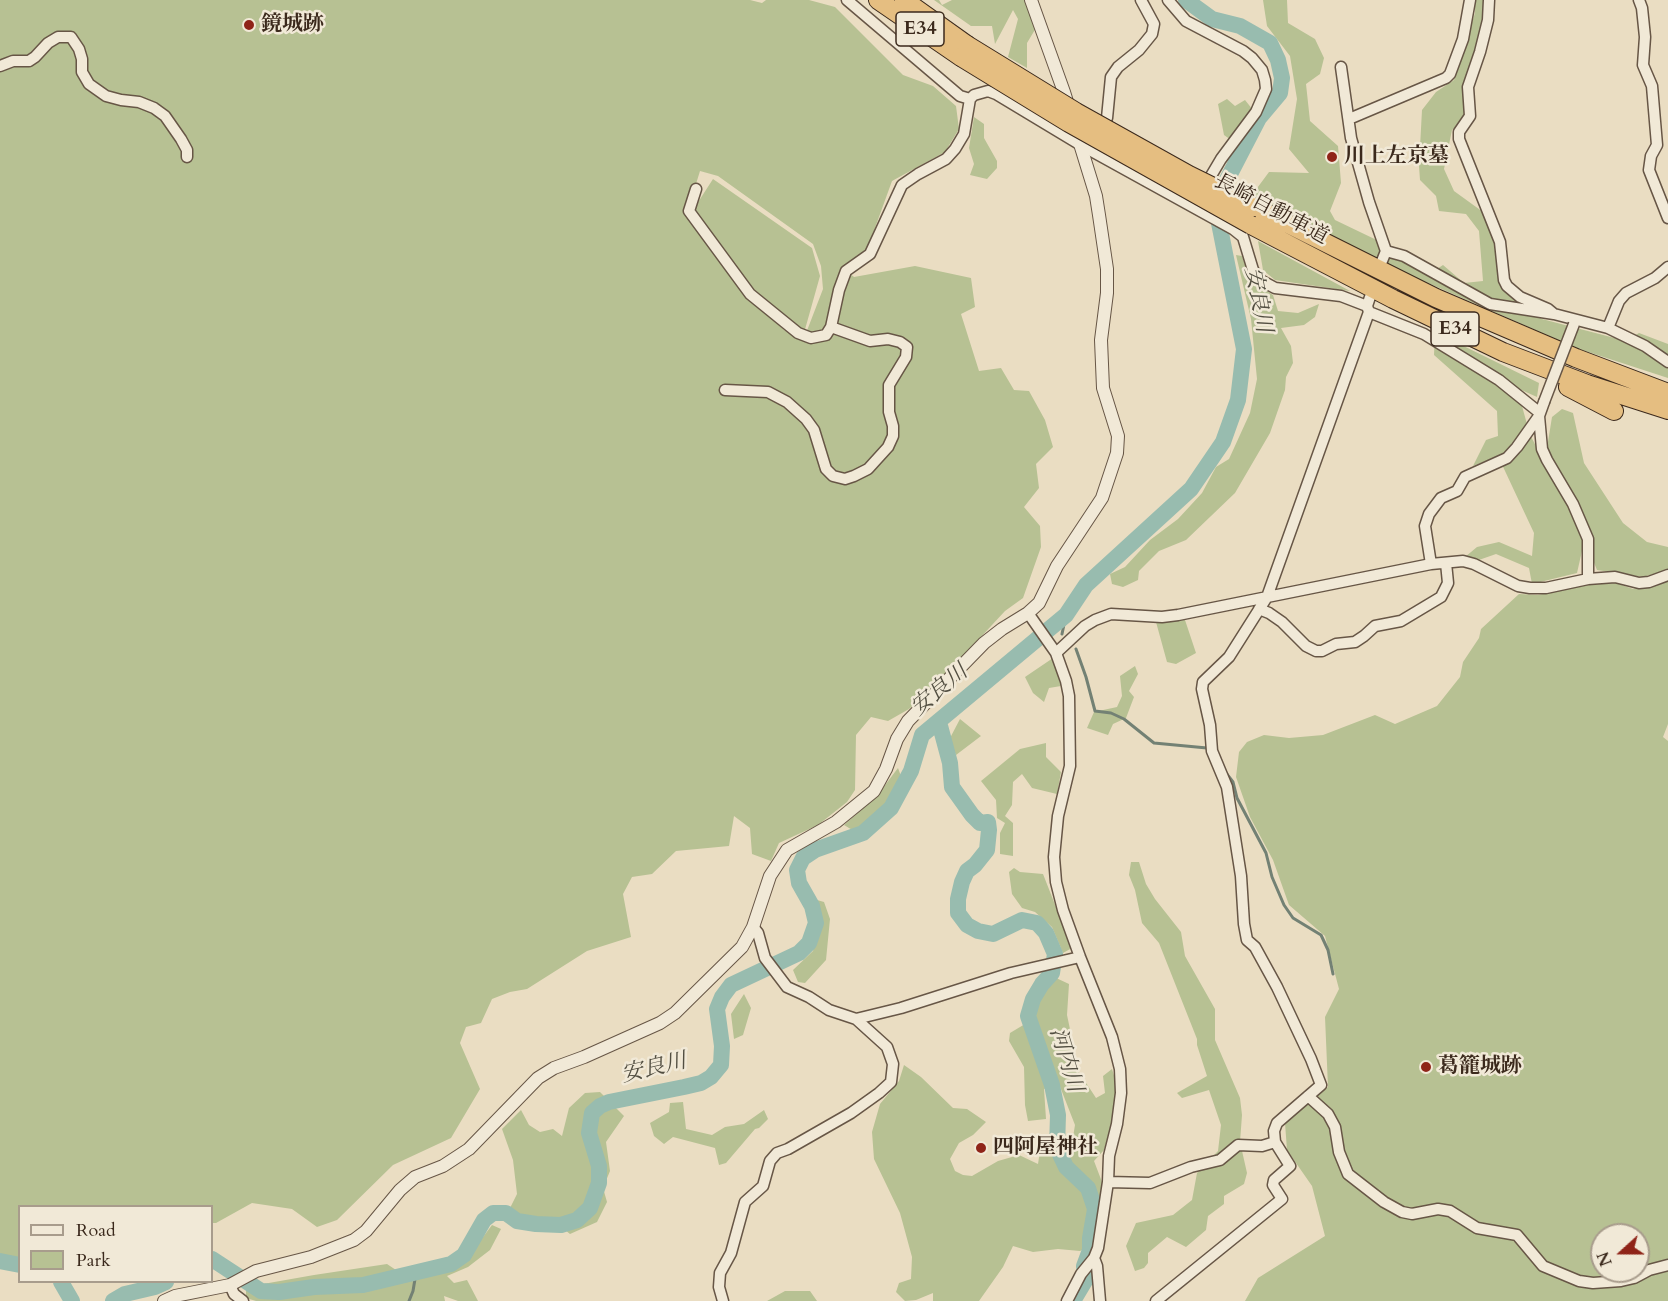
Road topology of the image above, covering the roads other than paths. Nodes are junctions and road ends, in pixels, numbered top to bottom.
1 (847, 0) edge
2 (878, 0) edge
3 (903, 0) edge
4 (1031, 0) edge
5 (1141, 0) edge
6 (1168, 0) edge
7 (1470, 0) edge
8 (1489, 0) edge
9 (1639, 0) edge
10 (964, 51) junction
11 (0, 66) edge
12 (1341, 67) dead end
13 (970, 99) junction
14 (1107, 118) dead end
15 (1349, 119) junction
16 (1079, 144) junction
17 (187, 158) dead end
18 (696, 189) dead end
19 (1202, 213) junction
20 (1252, 216) junction
21 (1668, 218) edge
22 (1668, 267) edge
23 (1369, 305) junction
24 (1554, 314) junction
25 (1575, 322) junction
26 (831, 327) junction
27 (1608, 328) junction
28 (1503, 352) junction
29 (1668, 363) edge
30 (725, 390) dead end
31 (1668, 392) edge
32 (1668, 410) edge
33 (1614, 411) dead end
34 (1540, 415) junction
35 (1446, 562) junction
36 (1431, 564) junction
37 (1668, 575) edge
38 (1588, 579) junction
39 (1267, 597) junction
40 (1259, 609) junction
41 (1030, 617) junction
42 (1055, 651) junction
43 (753, 927) junction
44 (1080, 957) junction
45 (856, 1019) junction
46 (1308, 1096) junction
47 (1275, 1142) junction
48 (1108, 1182) junction
49 (1092, 1261) junction
50 (1668, 1265) edge
51 (233, 1284) junction
52 (164, 1301) edge
53 (243, 1301) edge
54 (723, 1301) edge
55 (1067, 1301) edge
56 (1100, 1301) edge
57 (1156, 1301) edge

1 - 13 street
2 - 10 highway, 長崎自動車道 / E34
3 - 10 highway, 長崎自動車道 / E34
4 - 16 street
5 - 14 street
6 - 19 street
7 - 15 street
8 - 24 street
9 - 21 street
10 - 20 highway, 長崎自動車道 / E34, bridge
11 - 17 street
12 - 15 street
13 - 16 street
13 - 26 street
15 - 24 street
16 - 19 street
16 - 41 street
18 - 26 street
19 - 23 street
20 - 28 highway, 長崎自動車道 / E34
20 - 31 highway, 長崎自動車道 / E34
22 - 27 street
23 - 34 street
23 - 39 street
24 - 25 street
25 - 27 street
25 - 34 street, bridge
26 - 30 street
27 - 29 street
28 - 32 highway, 長崎自動車道 / E34
28 - 33 highway
34 - 36 street
34 - 38 street
35 - 36 street
35 - 38 street
35 - 40 street
36 - 39 street
37 - 38 street
39 - 40 street
39 - 42 street
40 - 46 street
41 - 42 street
41 - 43 street
42 - 44 street
43 - 45 street
43 - 51 street
44 - 45 street
44 - 48 street
45 - 54 street
46 - 47 street
46 - 50 street
47 - 48 street
47 - 57 street
48 - 49 street
49 - 55 street
49 - 56 street
51 - 52 street
51 - 53 street

